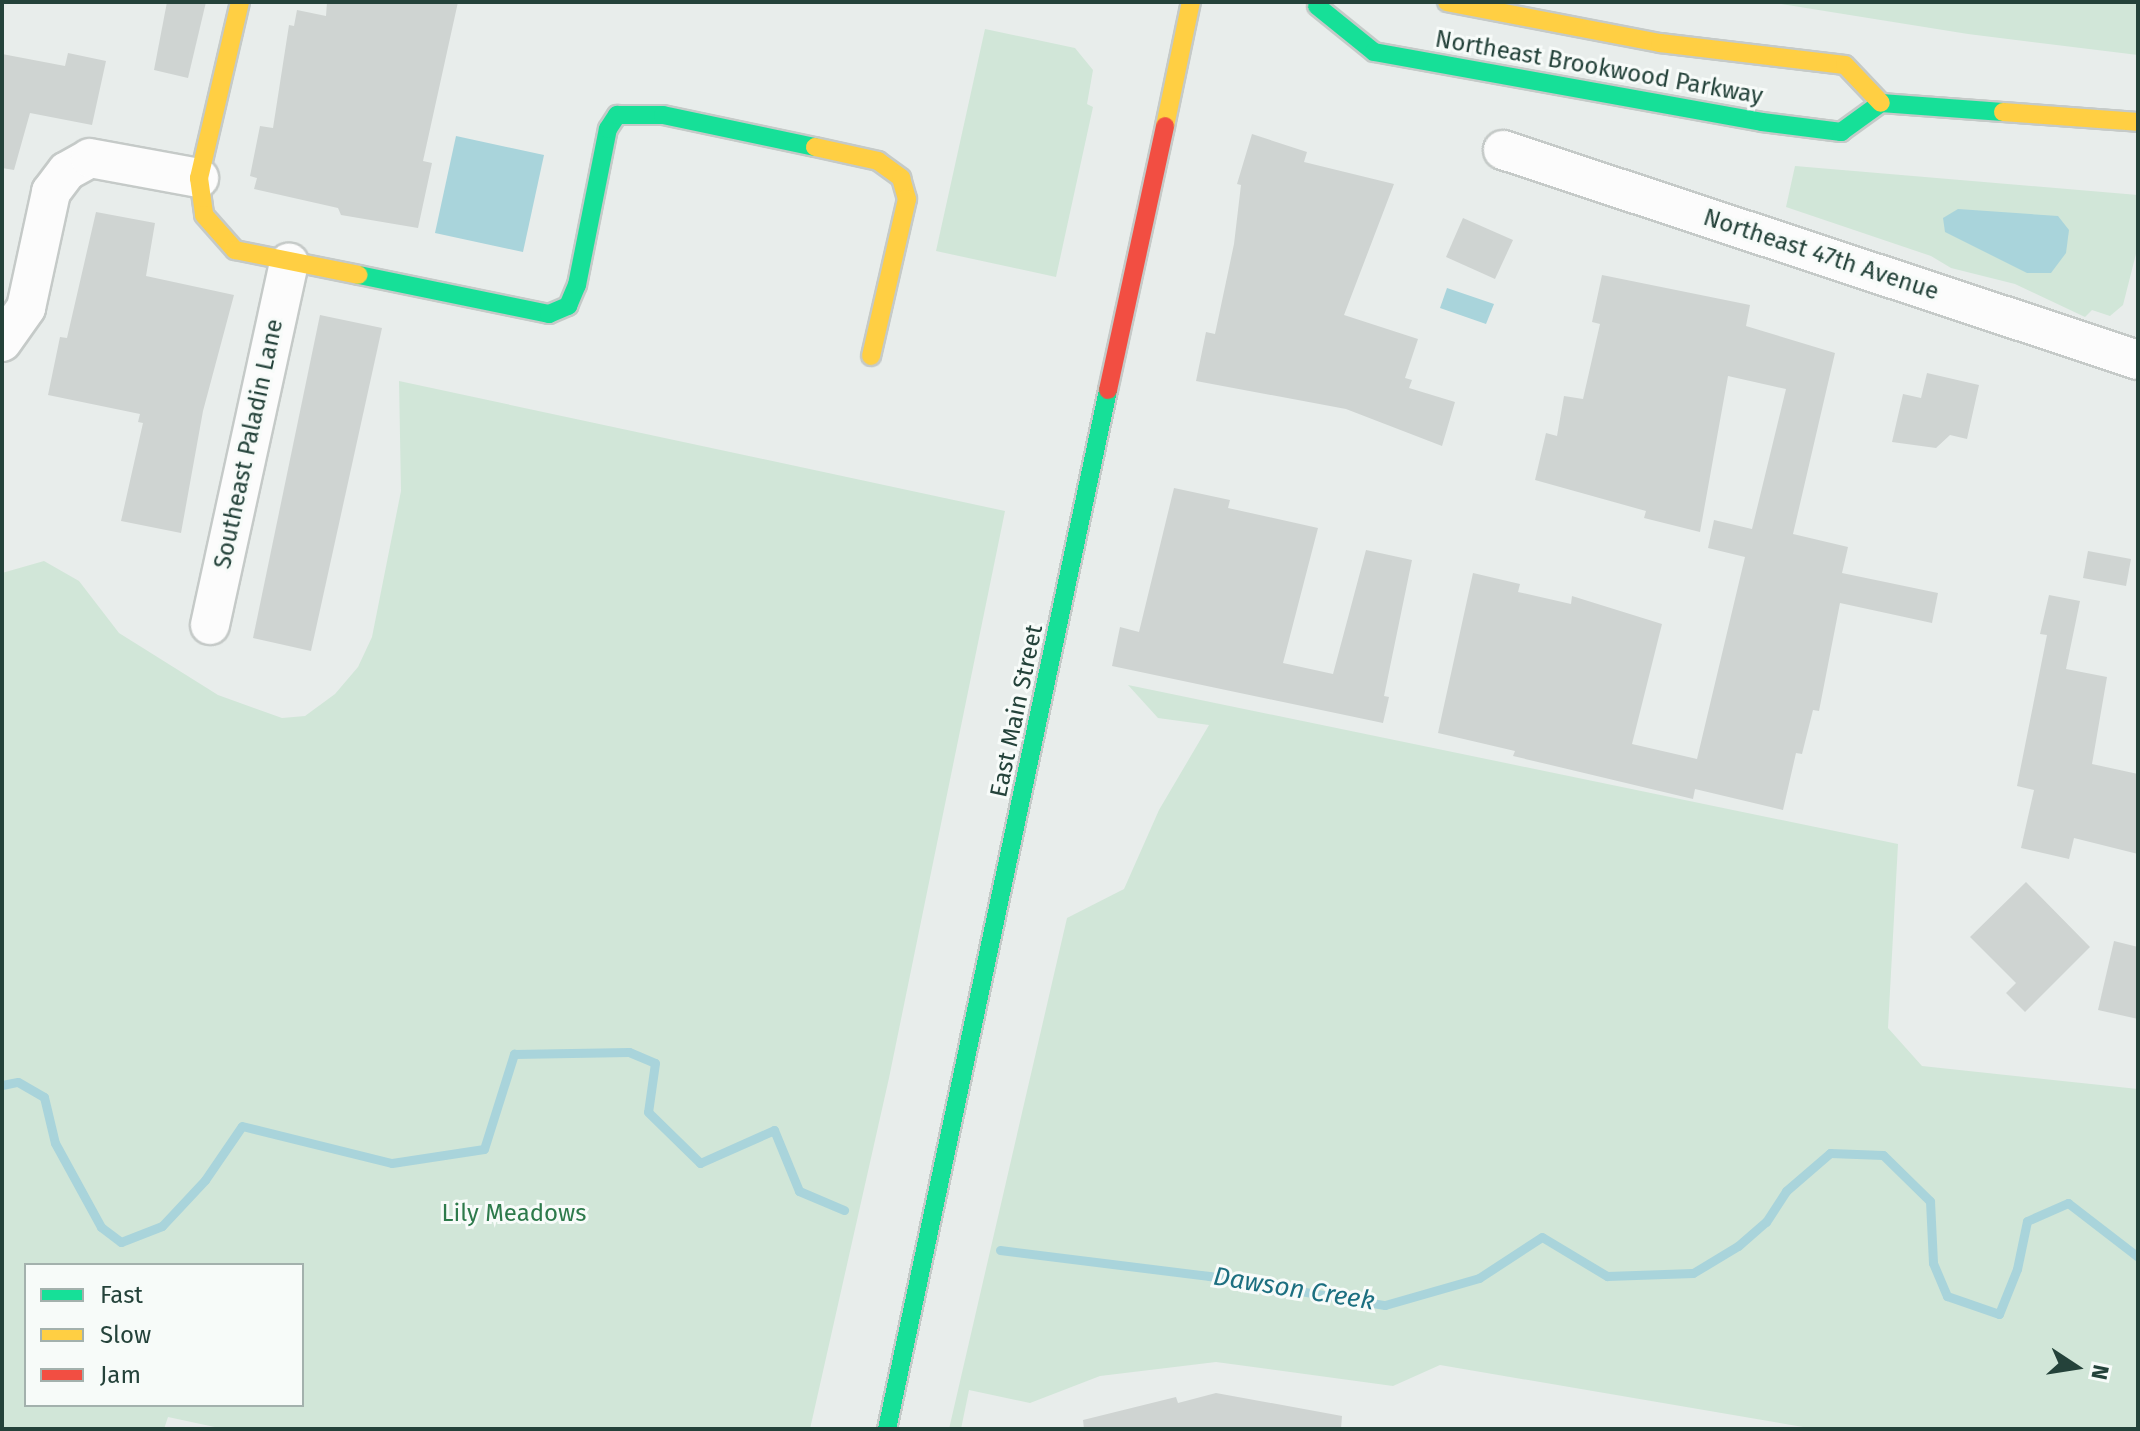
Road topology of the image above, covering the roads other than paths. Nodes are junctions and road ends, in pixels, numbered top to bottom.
1 (240, 2) edge
2 (1191, 2) edge
3 (1447, 2) edge
4 (1316, 3) edge
5 (1881, 103) junction
6 (2138, 122) edge
7 (1503, 150) dead end
8 (199, 178) junction
9 (289, 262) junction
10 (2, 342) edge
11 (871, 356) dead end
12 (2138, 360) edge
13 (210, 625) dead end
14 (887, 1429) edge

1 - 8 main road
2 - 14 main road, East Main Street
3 - 5 main road, Northeast Brookwood Parkway
4 - 5 main road, Northeast Brookwood Parkway
5 - 6 main road
7 - 12 street, Northeast 47th Avenue
8 - 9 main road
8 - 10 street
9 - 11 main road
9 - 13 street, Southeast Paladin Lane

